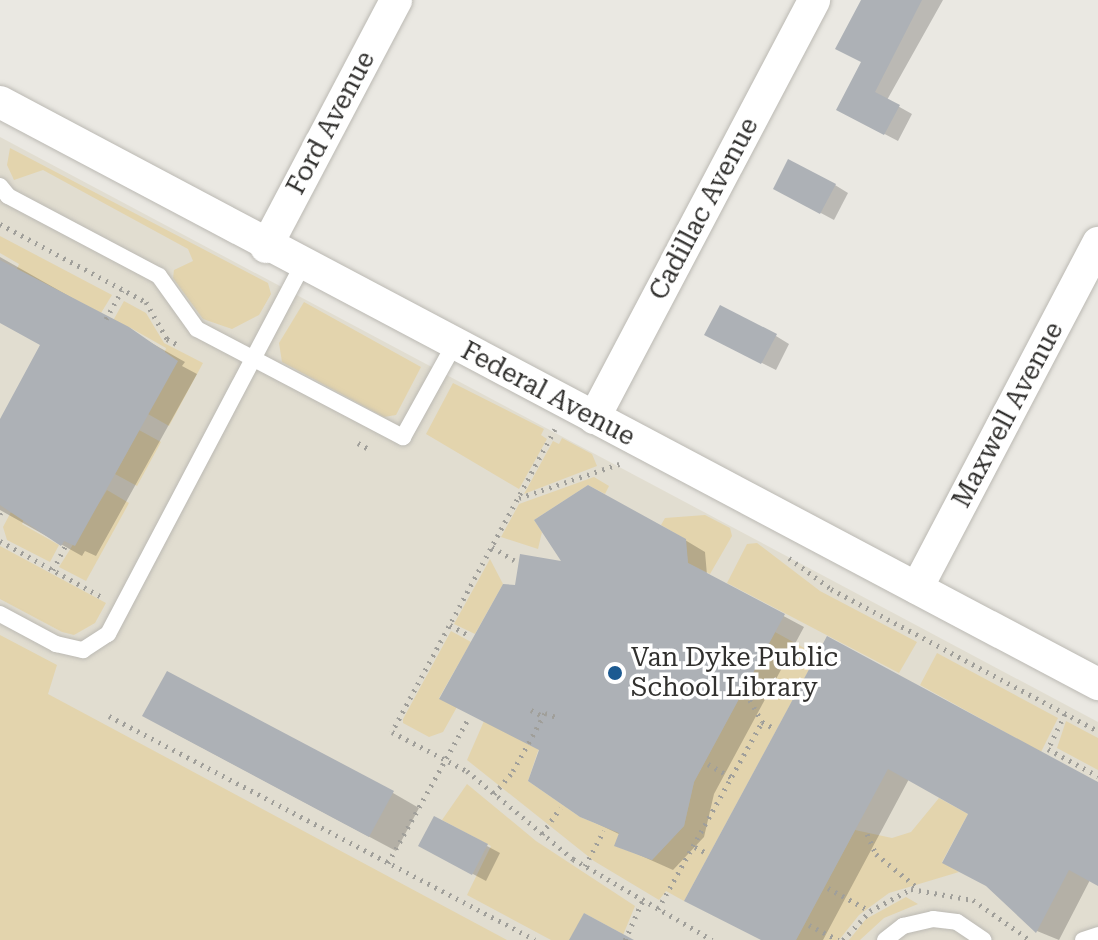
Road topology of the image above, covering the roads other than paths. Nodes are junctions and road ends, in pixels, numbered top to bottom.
1 (396, 0) edge
2 (814, 0) edge
3 (2, 109) edge
4 (0, 186) edge
5 (1098, 243) edge
6 (266, 247) junction
7 (302, 266) junction
8 (454, 345) junction
9 (254, 358) junction
10 (594, 418) junction
11 (917, 588) junction
12 (0, 614) edge
13 (1098, 684) edge
14 (1098, 935) edge
15 (885, 940) edge
16 (984, 940) edge
17 (1083, 940) edge

1 - 6 street, Ford Avenue
2 - 10 street, Cadillac Avenue
3 - 6 street, Federal Avenue
4 - 9 lane
5 - 11 street, Maxwell Avenue
6 - 7 street, Federal Avenue
7 - 8 street, Federal Avenue
7 - 9 lane
8 - 9 lane
8 - 10 street, Federal Avenue
9 - 12 lane
10 - 11 street, Federal Avenue
11 - 13 street, Federal Avenue
14 - 17 lane
15 - 16 lane

